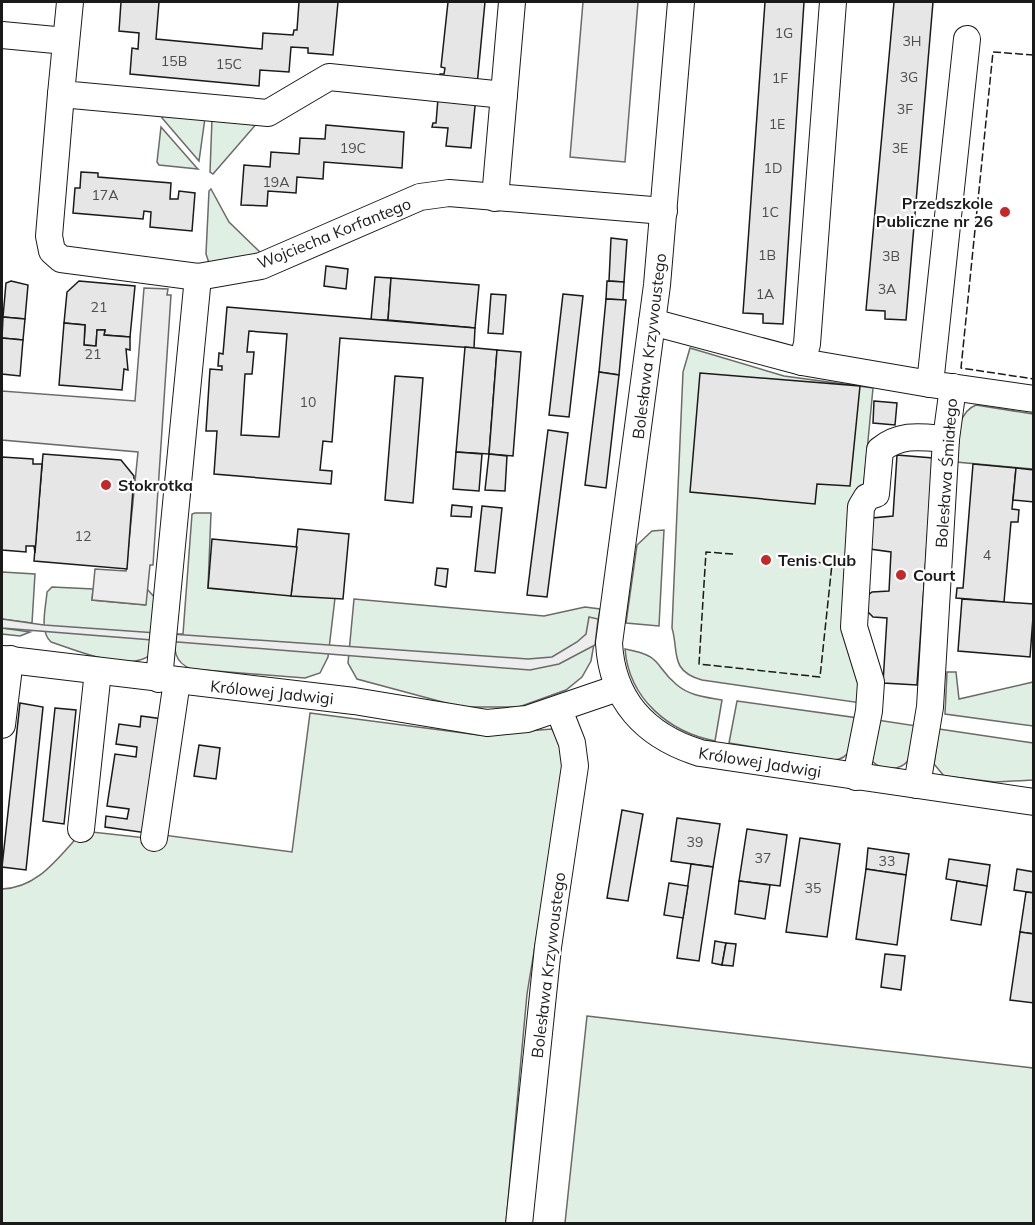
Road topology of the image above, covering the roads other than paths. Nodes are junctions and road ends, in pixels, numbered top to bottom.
1 (70, 2) edge
2 (512, 2) edge
3 (681, 2) edge
4 (833, 2) edge
5 (2, 35) edge
6 (968, 39) dead end
7 (66, 41) junction
8 (61, 94) junction
9 (504, 95) junction
10 (495, 198) junction
11 (664, 211) junction
12 (198, 277) junction
13 (652, 322) junction
14 (802, 362) junction
15 (941, 385) junction
16 (1034, 399) edge
17 (946, 439) junction
18 (6, 659) edge
19 (98, 671) junction
20 (168, 680) junction
21 (618, 688) junction
22 (560, 710) junction
23 (2, 725) edge
24 (856, 777) junction
25 (917, 785) junction
26 (1034, 802) edge
27 (81, 829) dead end
28 (154, 838) dead end
29 (519, 1224) edge

1 - 7 street, Wojciecha Korfantego
2 - 9 street
3 - 11 street, Bolesława Krzywoustego
4 - 14 street
5 - 7 street
6 - 15 street, Bolesława Śmiałego
7 - 8 street, Wojciecha Korfantego
8 - 9 street
8 - 12 street, Wojciecha Korfantego
9 - 10 street
10 - 11 street, Wojciecha Korfantego
10 - 12 street, Wojciecha Korfantego
11 - 13 street, Bolesława Krzywoustego
12 - 20 street
13 - 14 street
13 - 21 street, Bolesława Krzywoustego
14 - 15 street
15 - 16 street
15 - 17 street, Bolesława Śmiałego
17 - 24 street
17 - 25 street, Bolesława Śmiałego
18 - 19 street, Królowej Jadwigi
18 - 23 street
19 - 20 street, Królowej Jadwigi
19 - 27 street
20 - 22 street, Królowej Jadwigi
20 - 28 street
21 - 22 street, Królowej Jadwigi
21 - 24 street, Królowej Jadwigi
22 - 29 street, Bolesława Krzywoustego
24 - 25 street, Królowej Jadwigi
25 - 26 street, Królowej Jadwigi

